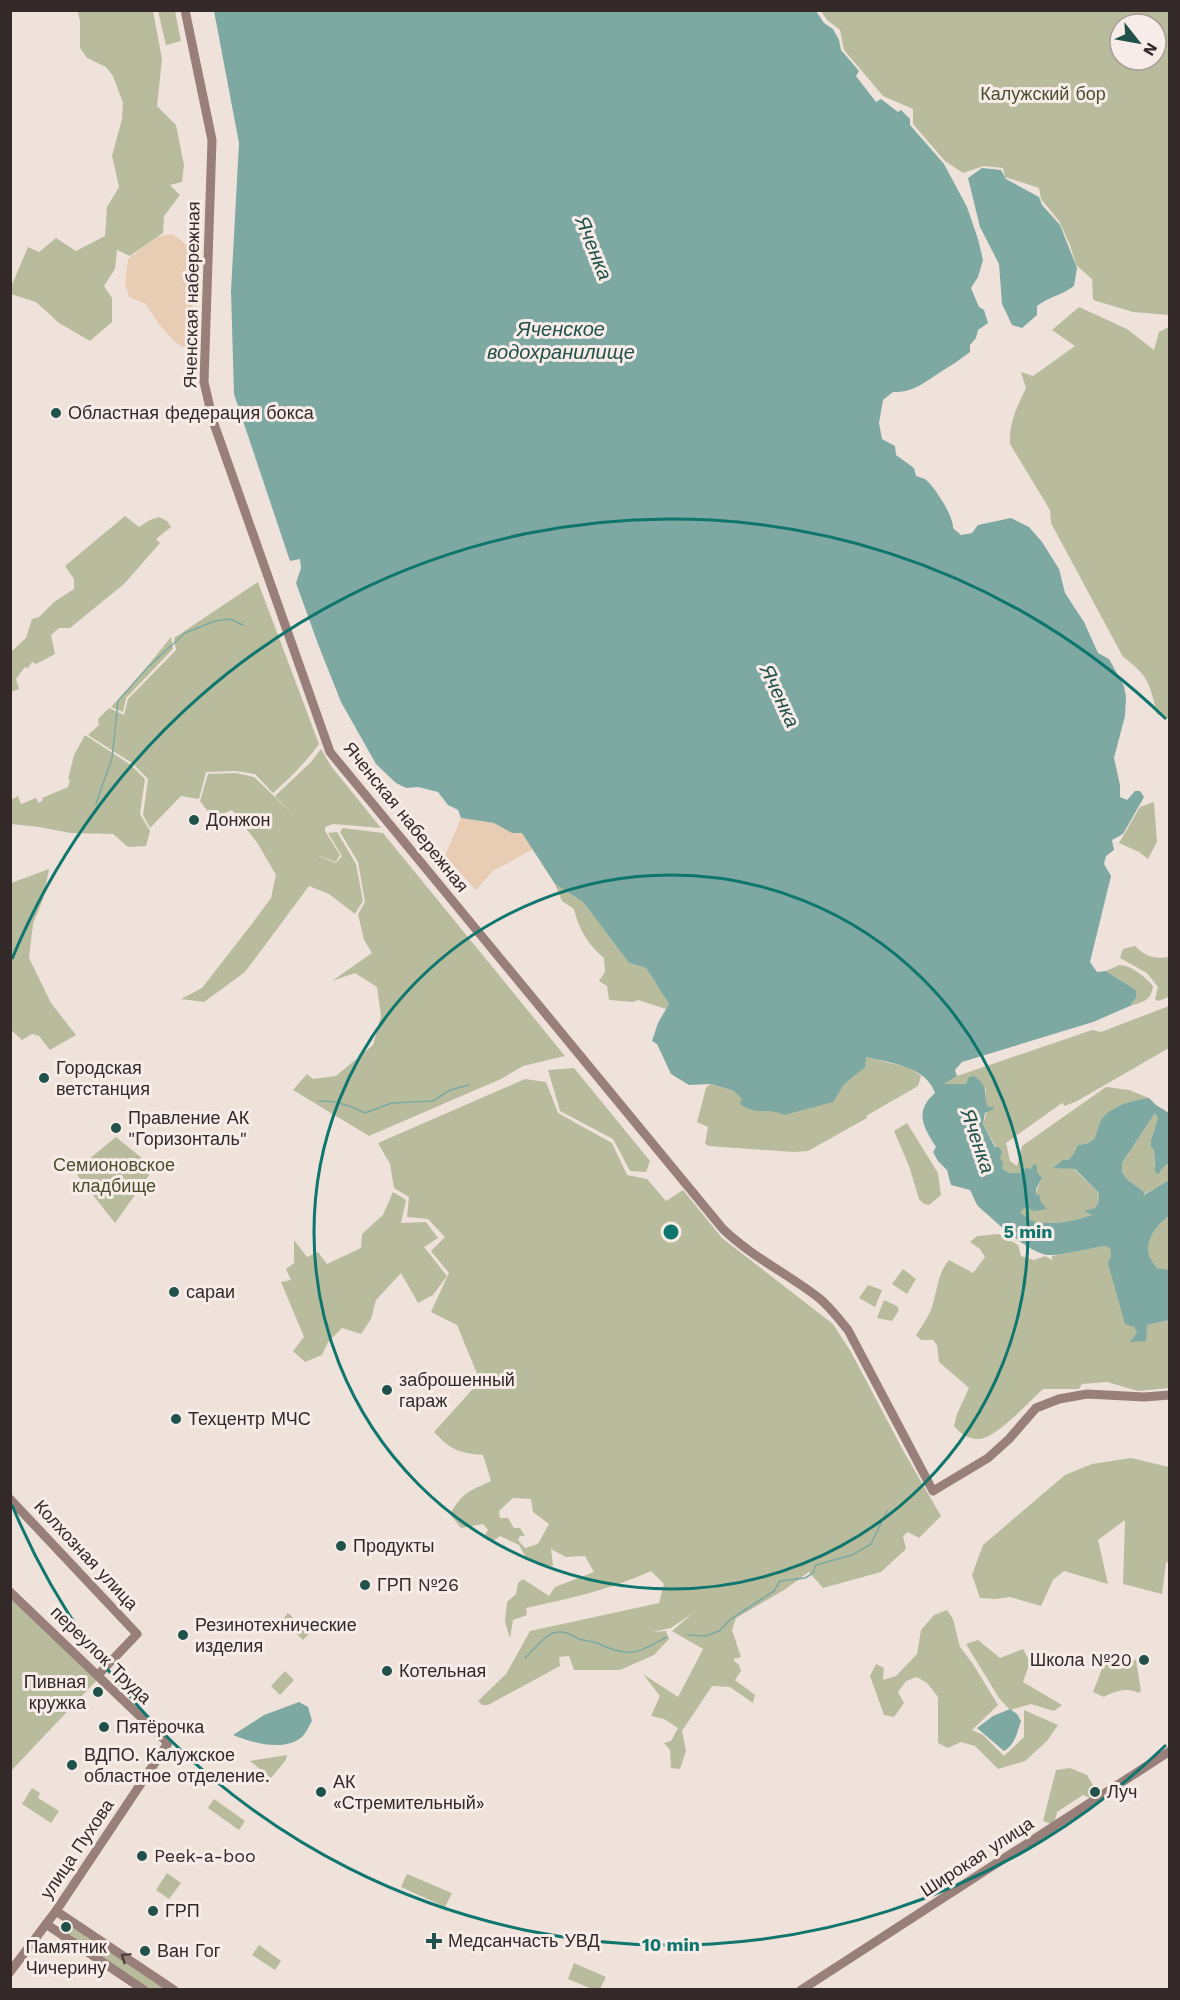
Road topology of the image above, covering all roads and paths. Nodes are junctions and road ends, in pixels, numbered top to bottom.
1 (185, 10) edge
2 (1170, 1395) edge
3 (10, 1498) edge
4 (10, 1592) edge
5 (98, 1675) junction
6 (168, 1743) joint
7 (1170, 1751) edge
8 (56, 1911) junction
9 (46, 1924) junction
10 (10, 1972) edge
11 (144, 1989) edge
12 (174, 1989) edge
13 (801, 1989) edge

1 - 2 street, Яченская набережная
3 - 5 street, Колхозная улица
4 - 5 street, переулок Труда
5 - 6 street, переулок Труда
6 - 8 street, улица Пухова
7 - 13 street, Широкая улица
8 - 9 street, улица Пухова
12 -> 8 street
9 - 10 street, улица Пухова
9 - 11 street

